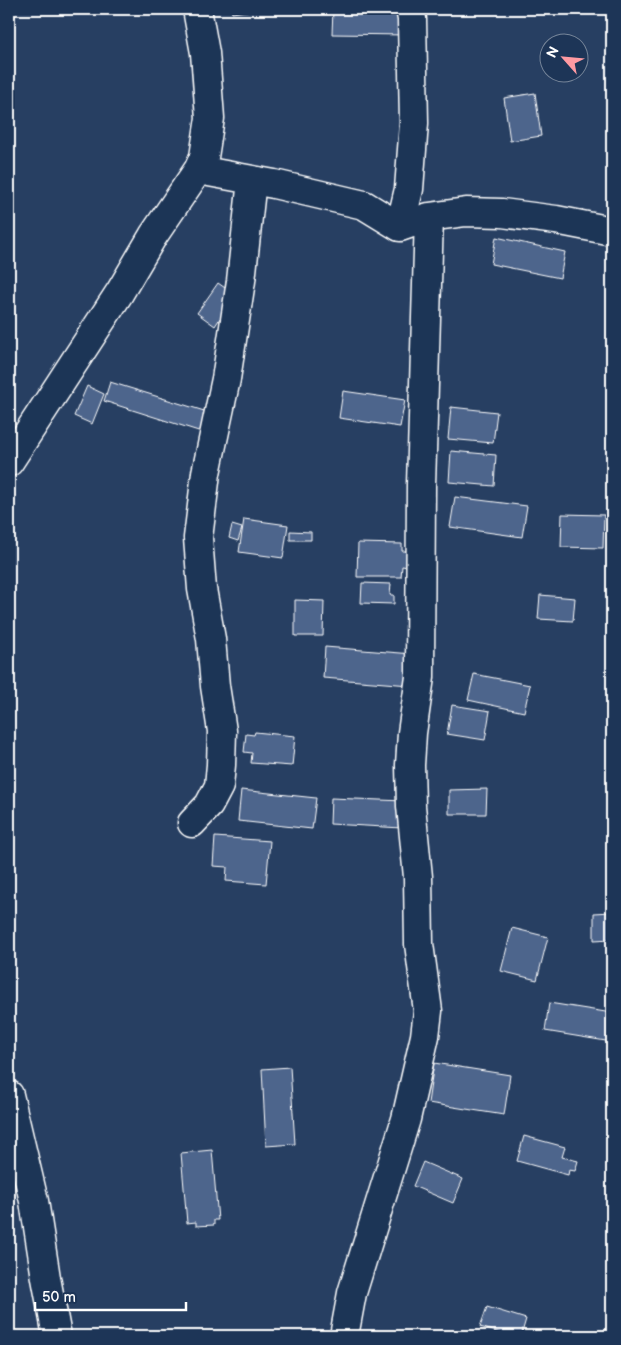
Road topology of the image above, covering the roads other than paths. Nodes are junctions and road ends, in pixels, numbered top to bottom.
1 (197, 9) edge
2 (410, 9) edge
3 (198, 170) junction
4 (252, 180) junction
5 (429, 216) junction
6 (400, 227) junction
7 (612, 231) edge
8 (9, 462) edge
9 (192, 823) dead end
10 (9, 1095) edge
11 (57, 1336) edge
12 (344, 1336) edge

1 - 3 street
2 - 6 street
3 - 4 street
3 - 8 street
4 - 6 street
4 - 9 street
5 - 6 street
5 - 7 street
5 - 12 street
10 - 11 street

